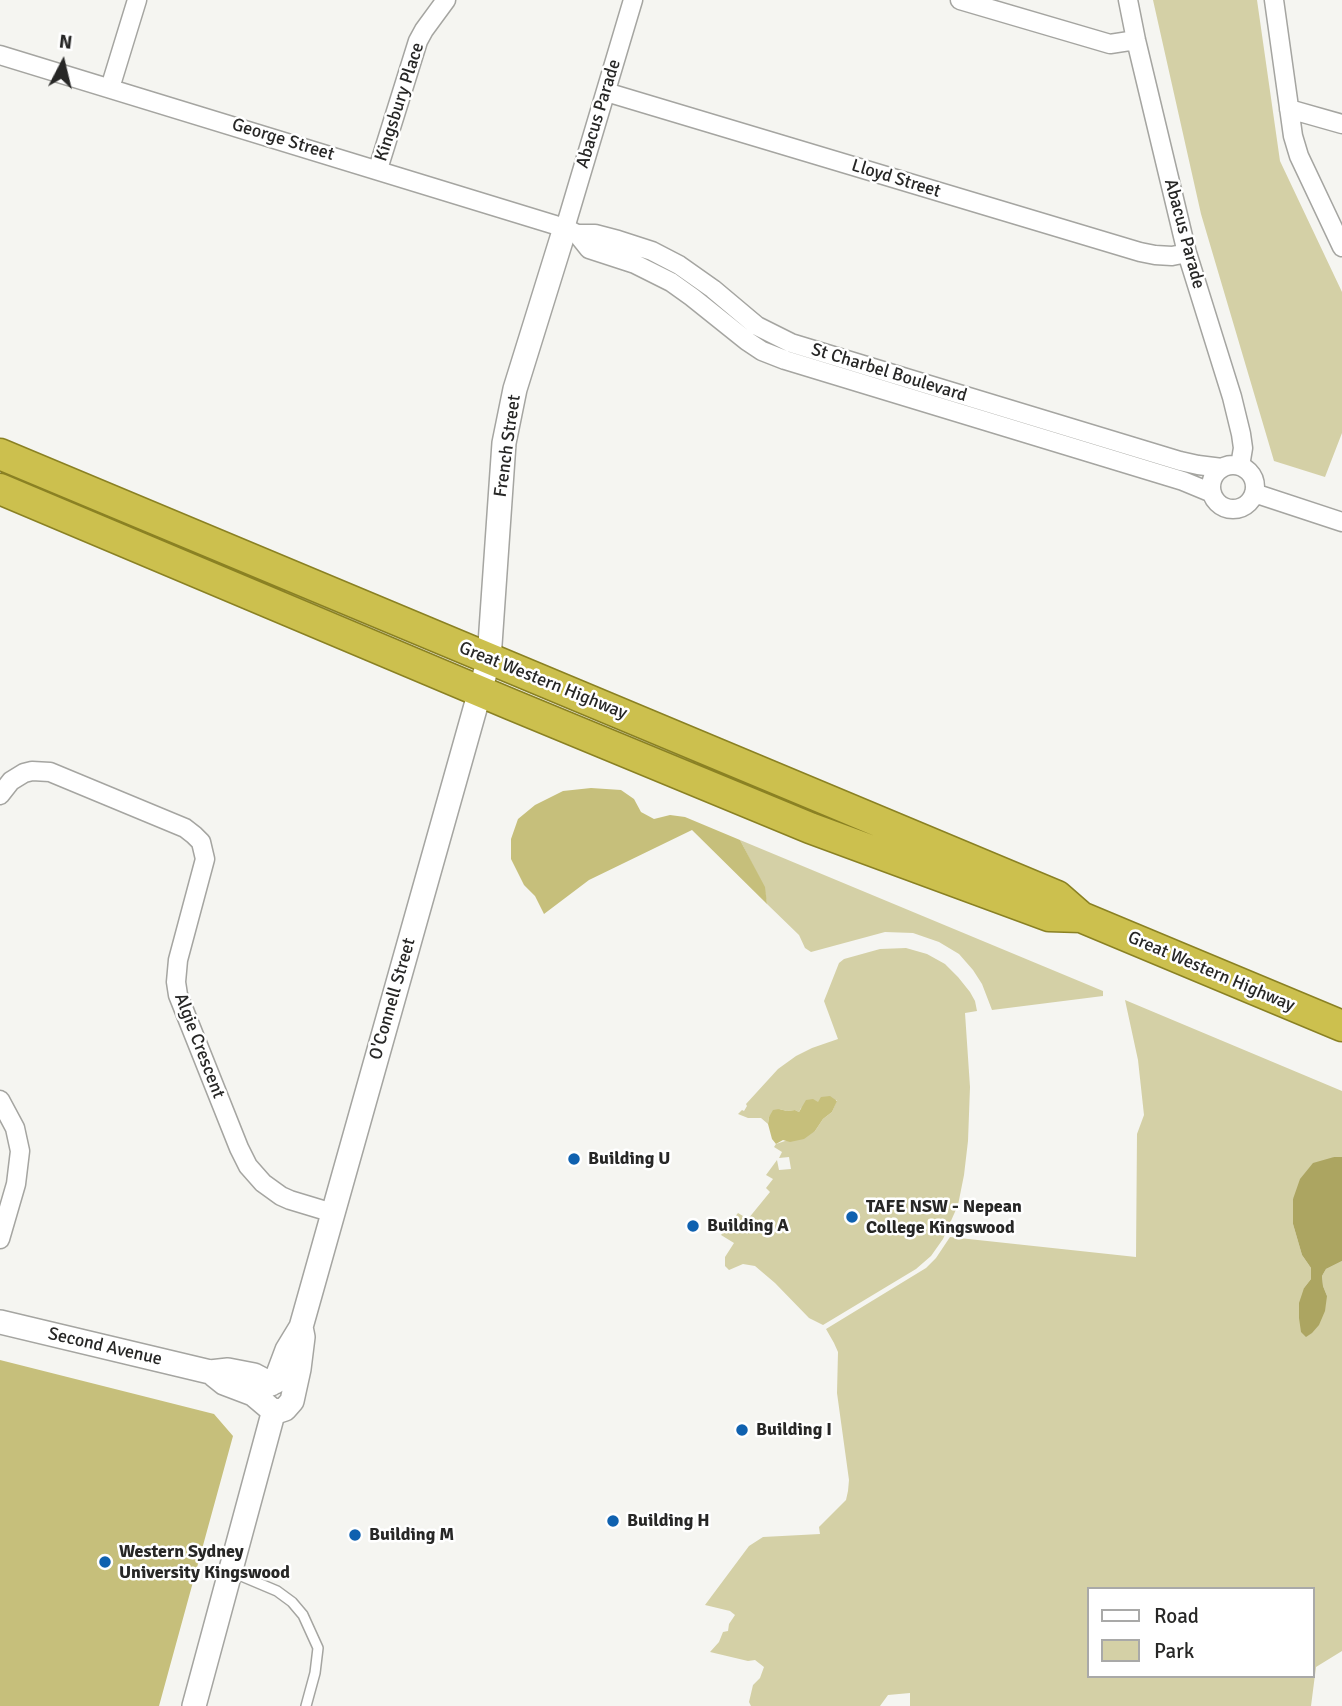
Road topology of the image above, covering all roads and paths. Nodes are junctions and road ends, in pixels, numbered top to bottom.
1 (137, 0) edge
2 (446, 0) edge
3 (633, 0) edge
4 (960, 0) edge
5 (1128, 0) edge
6 (1274, 0) edge
7 (1136, 40) junction
8 (0, 55) edge
9 (110, 88) junction
10 (606, 92) junction
11 (1289, 109) junction
12 (1342, 124) edge
13 (378, 169) junction
14 (571, 231) junction
15 (1342, 247) edge
16 (1187, 253) junction
17 (0, 454) edge
18 (1231, 467) junction
19 (0, 489) edge
20 (1212, 493) junction
21 (1254, 493) junction
22 (1342, 519) edge
23 (485, 674) junction
24 (0, 795) edge
25 (1342, 1026) edge
26 (0, 1100) edge
27 (333, 1213) junction
28 (0, 1239) edge
29 (0, 1322) edge
30 (276, 1395) junction
31 (231, 1572) junction
32 (194, 1706) edge
33 (306, 1706) edge

1 - 9 street
2 - 13 street, Kingsbury Place
3 - 10 street, Abacus Parade
4 - 7 street
5 - 7 street, Abacus Parade
6 - 11 street
7 - 16 street, Abacus Parade
8 - 9 street, George Street
9 - 13 street, George Street
10 - 14 street, Abacus Parade
10 - 16 street, Lloyd Street
11 - 12 street
11 - 15 street
13 - 14 street, George Street
14 - 18 street, St Charbel Boulevard
14 - 20 street, St Charbel Boulevard
14 - 23 street, French Street
16 - 18 street, Abacus Parade
17 - 23 highway, Great Western Highway
18 - 20 street
18 - 21 street
19 - 23 highway, Great Western Highway
20 - 21 street
21 - 22 street
23 - 25 highway, Great Western Highway
23 - 27 street, O'Connell Street
24 - 27 street, Algie Crescent
26 - 28 street
27 - 30 street, O'Connell Street
29 - 30 street, Second Avenue
30 - 31 street, O'Connell Street
31 - 32 street, O'Connell Street
31 - 33 lane

